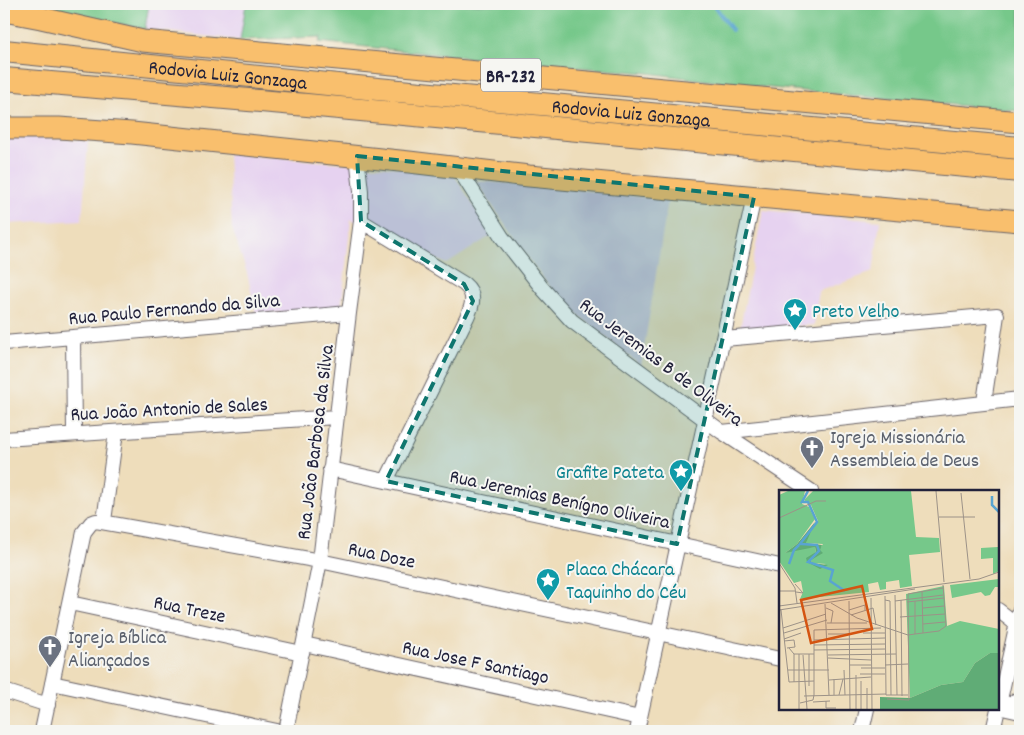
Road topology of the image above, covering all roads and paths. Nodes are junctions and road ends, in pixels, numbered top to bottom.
1 (4, 12) edge
2 (4, 51) edge
3 (4, 79) edge
4 (1020, 122) edge
5 (4, 128) edge
6 (1020, 148) edge
7 (358, 156) junction
8 (458, 168) junction
9 (1020, 170) edge
10 (754, 197) junction
11 (361, 221) junction
12 (1020, 221) edge
13 (349, 314) junction
14 (73, 337) junction
15 (724, 339) junction
16 (4, 342) edge
17 (1020, 399) edge
18 (984, 402) junction
19 (336, 417) junction
20 (706, 420) junction
21 (116, 432) junction
22 (722, 432) junction
23 (74, 433) junction
24 (4, 439) edge
25 (330, 470) junction
26 (386, 481) junction
27 (809, 490) edge
28 (100, 521) junction
29 (677, 544) junction
30 (320, 561) junction
31 (779, 566) edge
32 (70, 603) junction
33 (1020, 609) edge
34 (1000, 612) edge
35 (1018, 625) edge
36 (658, 633) junction
37 (303, 649) junction
38 (779, 659) edge
39 (52, 683) junction
40 (4, 691) edge
41 (1020, 698) edge
42 (48, 705) junction
43 (999, 708) edge
44 (867, 710) edge
45 (998, 710) edge
46 (1020, 712) edge
47 (639, 724) edge
48 (42, 731) edge
49 (277, 731) edge
50 (286, 731) edge
51 (862, 731) edge
52 (993, 731) edge

1 - 4 main road, BR-232
2 - 6 highway, Rodovia Luiz Gonzaga / BR-232
3 - 9 highway, Rodovia Luiz Gonzaga / BR-232
5 - 7 main road
7 - 8 main road
7 - 11 street, Rua João Barbosa da Silva
8 - 10 main road
8 - 20 street, Rua Jeremias B de Oliveira
10 - 12 main road
10 - 15 street
11 - 13 street, Rua João Barbosa da Silva
11 - 26 street
13 - 14 street, Rua Paulo Fernando da Silva
13 - 19 street, Rua João Barbosa da Silva
14 - 16 street, Rua Paulo Fernando da Silva
14 - 23 street
15 - 18 street
15 - 20 street
17 - 18 street
18 - 22 street
19 - 21 street, Rua João Antonio de Sales
19 - 25 street, Rua João Barbosa da Silva
20 - 22 street, Rua Jeremias B de Oliveira
20 - 29 street
21 - 23 street, Rua João Antonio de Sales
21 - 28 street
22 - 27 street, Rua Jeremias B de Oliveira
23 - 24 street, Rua João Antonio de Sales
25 - 26 street, Rua Jeremias Benígno Oliveira
25 - 30 street, Rua João Barbosa da Silva
26 - 29 street, Rua Jeremias Benígno Oliveira
28 - 30 street, Rua Doze
28 - 32 street
29 - 31 street, Rua Jeremias Benígno Oliveira
29 - 36 street
30 - 36 street, Rua Doze
30 - 37 street, Rua João Barbosa da Silva
32 - 37 street, Rua Treze
32 - 39 street
33 - 35 street
34 - 35 street
35 - 43 street
36 - 38 street, Rua Doze
36 - 47 street
37 - 47 street, Rua Jose F Santiago
37 - 50 street, Rua João Barbosa da Silva
39 - 42 street
39 - 49 street
40 - 42 street
41 - 43 street
42 - 48 street
43 - 46 street
44 - 51 street
45 - 52 street

